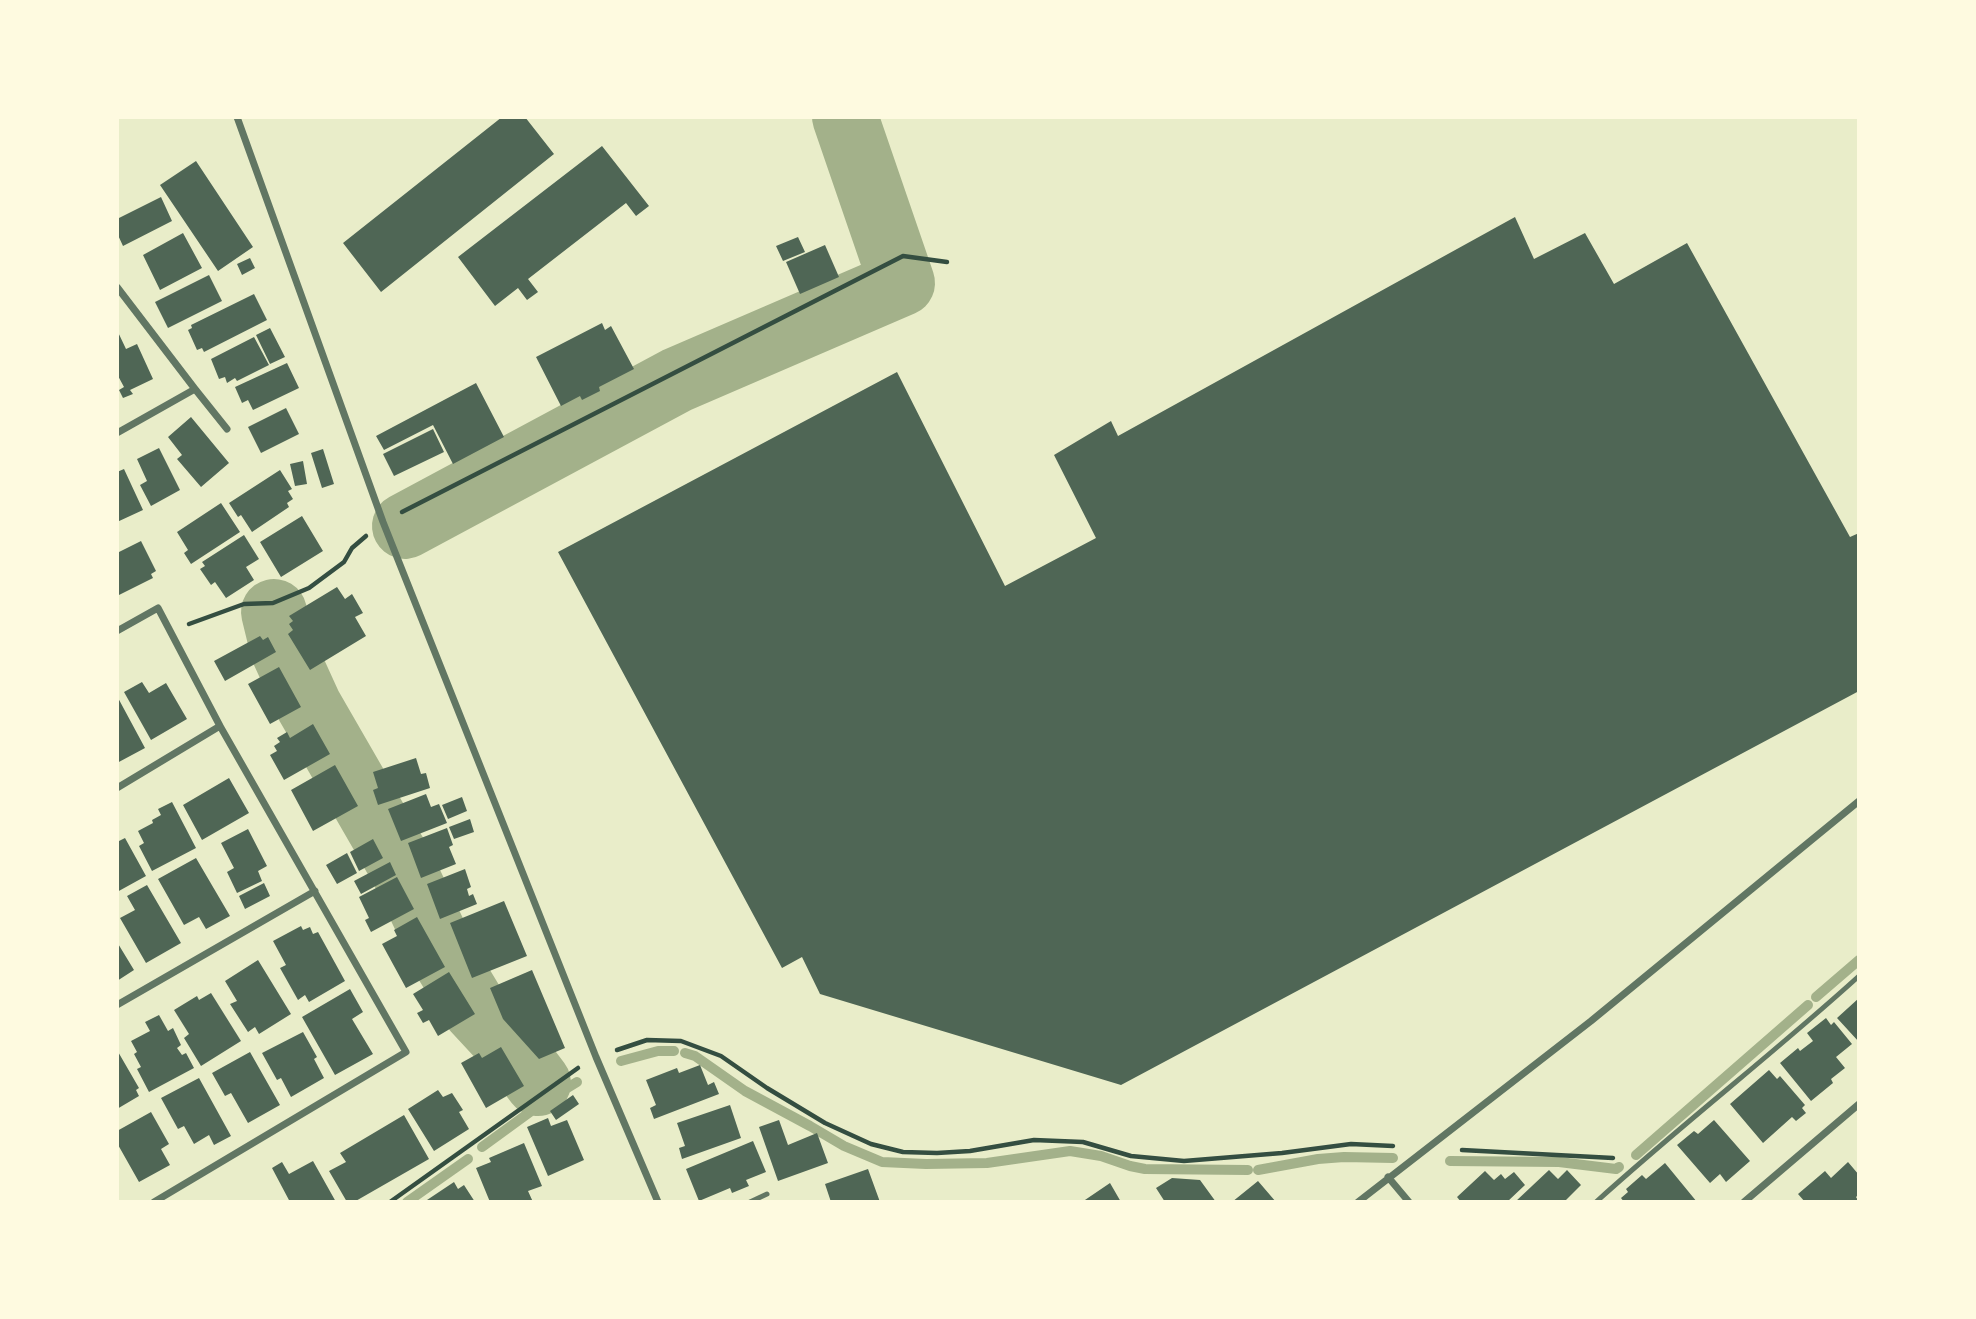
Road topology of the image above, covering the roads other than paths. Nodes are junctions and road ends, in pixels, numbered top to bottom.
1 (237, 117) edge
2 (117, 287) edge
3 (195, 389) junction
4 (227, 429) dead end
5 (117, 433) edge
6 (117, 631) edge
7 (220, 726) junction
8 (117, 788) edge
9 (1859, 801) edge
10 (315, 891) junction
11 (1859, 976) edge
12 (117, 1005) edge
13 (1859, 1104) edge
14 (1388, 1177) junction
15 (767, 1194) dead end
16 (154, 1202) edge
17 (658, 1202) edge
18 (750, 1202) edge
19 (1358, 1202) edge
20 (1409, 1202) edge
21 (1596, 1202) edge
22 (1744, 1202) edge

1 - 17 street
2 - 3 street
3 - 4 street
3 - 5 street
6 - 7 street
7 - 8 street
7 - 10 street
9 - 14 street
10 - 12 street
10 - 16 street
11 - 21 lane
13 - 22 street
14 - 19 street
14 - 20 street
15 - 18 lane

